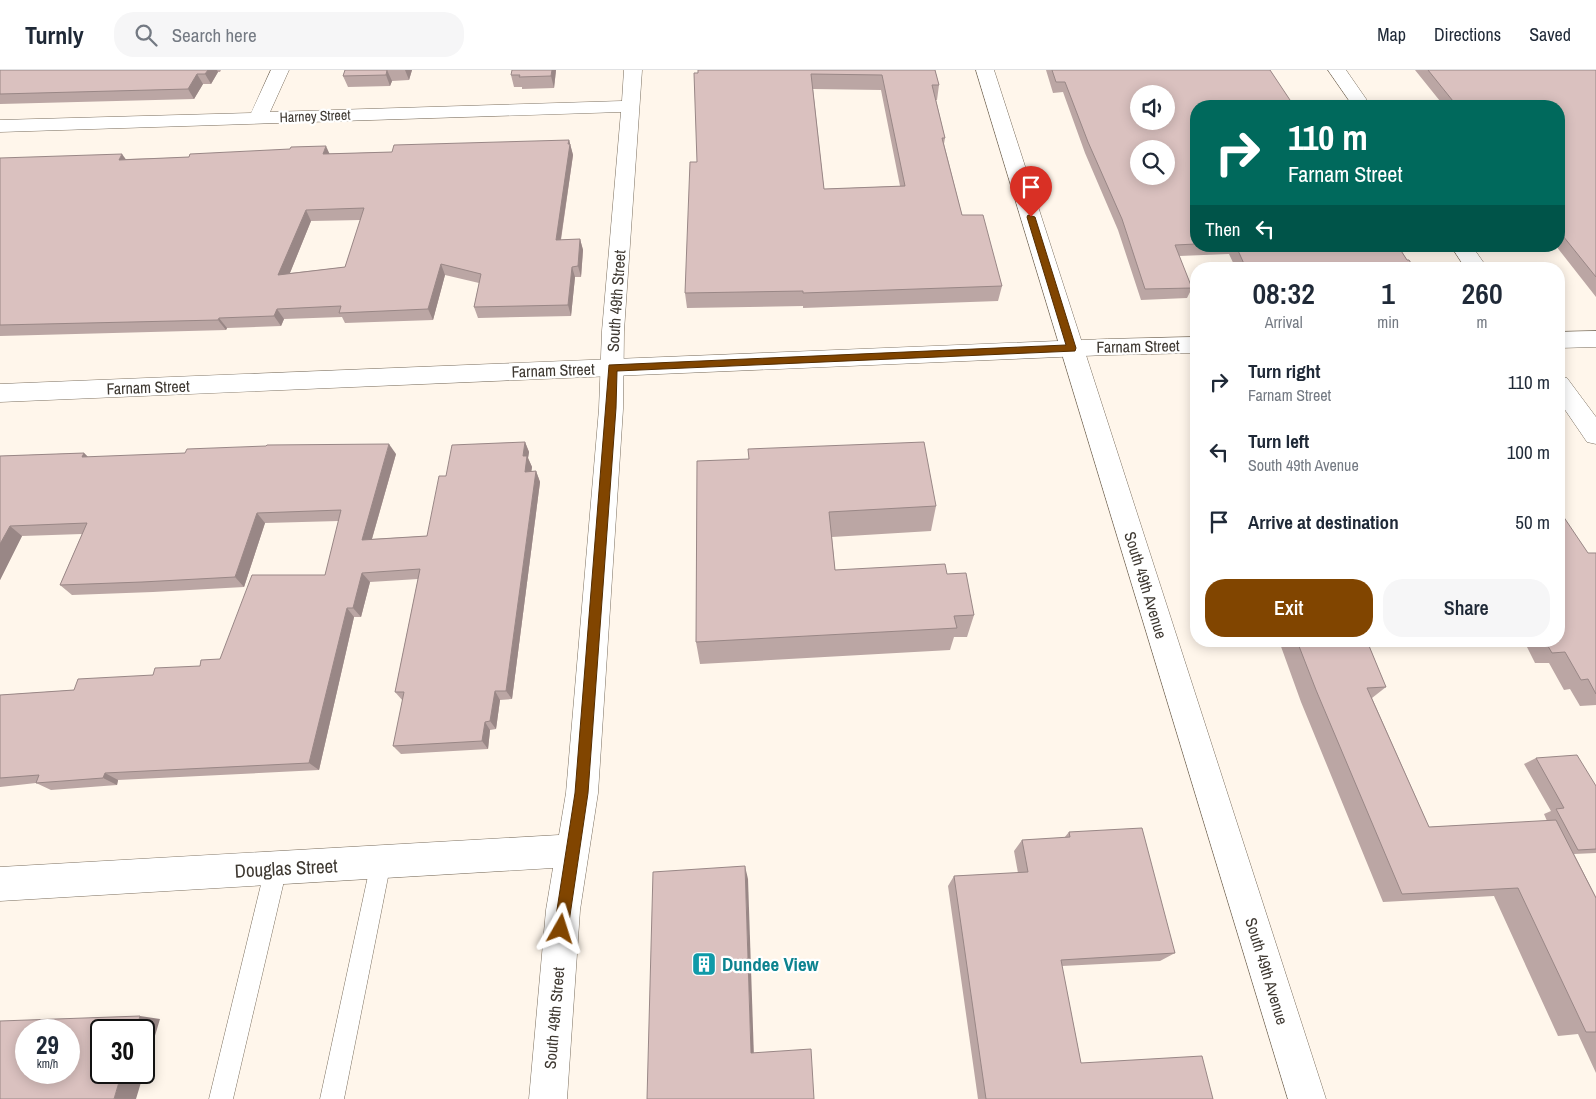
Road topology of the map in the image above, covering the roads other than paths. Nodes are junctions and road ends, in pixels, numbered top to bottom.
1 (280, 70) edge
2 (633, 70) edge
3 (985, 70) edge
4 (1336, 70) edge
5 (1358, 100) edge
6 (630, 106) junction
7 (258, 118) junction
8 (0, 126) edge
9 (1596, 339) edge
10 (1565, 340) edge
11 (1190, 345) edge
12 (1072, 348) junction
13 (612, 367) junction
14 (1565, 392) edge
15 (0, 393) edge
16 (1596, 436) edge
17 (572, 850) junction
18 (381, 862) junction
19 (276, 868) junction
20 (0, 884) edge
21 (221, 1099) edge
22 (332, 1099) edge
23 (548, 1099) edge
24 (1307, 1099) edge

1 - 7 street
2 - 6 street, South 49th Street
3 - 12 street, South 49th Avenue
4 - 5 street
6 - 7 street, Harney Street
6 - 13 street, South 49th Street
7 - 8 street, Harney Street
9 - 10 street
11 - 12 street, Farnam Street
12 - 13 street, Farnam Street
12 - 24 street, South 49th Avenue
13 - 15 street, Farnam Street
13 - 17 street, South 49th Street
14 - 16 street
17 - 18 street, Douglas Street
17 - 23 street, South 49th Street
18 - 19 street, Douglas Street
18 - 22 lane
19 - 20 street, Douglas Street
19 - 21 lane

